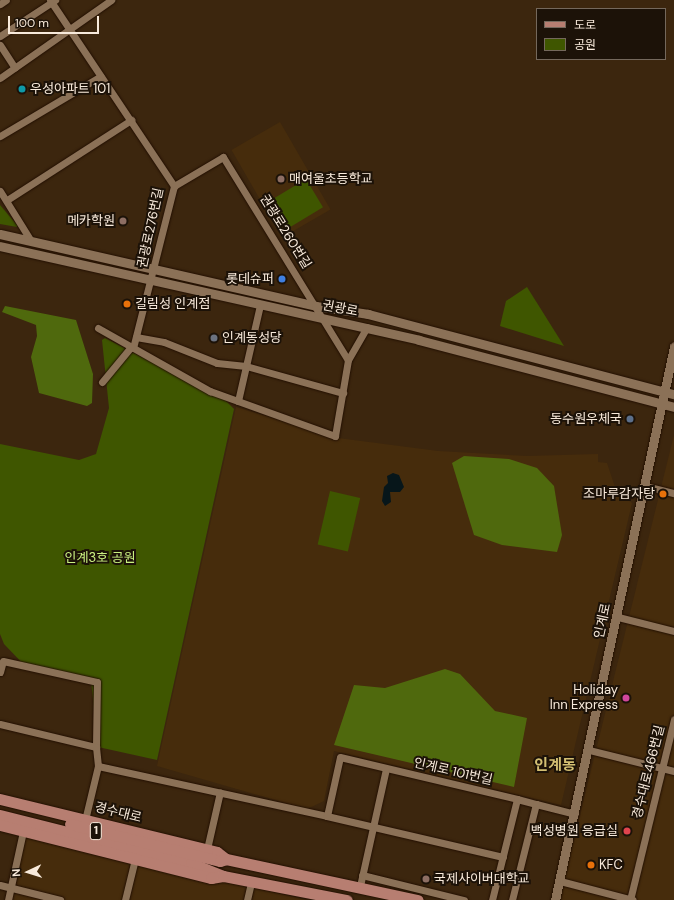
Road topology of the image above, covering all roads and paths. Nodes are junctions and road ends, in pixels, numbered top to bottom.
1 (6, 0) edge
2 (111, 0) edge
3 (53, 1) edge
4 (0, 4) edge
5 (69, 28) junction
6 (0, 36) edge
7 (0, 45) edge
8 (15, 68) junction
9 (101, 76) junction
10 (0, 78) edge
11 (131, 120) junction
12 (0, 136) edge
13 (174, 186) junction
14 (0, 191) edge
15 (7, 200) junction
16 (0, 234) edge
17 (31, 241) junction
18 (0, 246) edge
19 (155, 269) junction
20 (152, 281) junction
21 (260, 305) junction
22 (316, 306) junction
23 (325, 320) junction
24 (98, 328) dead end
25 (367, 328) junction
26 (136, 337) junction
27 (674, 347) edge
28 (132, 348) junction
29 (348, 360) junction
30 (246, 366) junction
31 (102, 382) dead end
32 (669, 392) edge
33 (343, 393) junction
34 (238, 400) junction
35 (662, 404) junction
36 (674, 407) edge
37 (645, 486) junction
38 (674, 493) edge
39 (618, 617) junction
40 (674, 631) edge
41 (0, 672) edge
42 (674, 719) edge
43 (0, 724) edge
44 (96, 747) junction
45 (589, 750) junction
46 (98, 766) junction
47 (662, 768) junction
48 (384, 769) junction
49 (674, 771) edge
50 (220, 792) junction
51 (0, 799) edge
52 (517, 800) junction
53 (536, 804) junction
54 (0, 806) edge
55 (575, 814) junction
56 (0, 815) edge
57 (327, 816) junction
58 (85, 820) junction
59 (0, 825) edge
60 (373, 827) junction
61 (23, 831) junction
62 (207, 849) junction
63 (503, 857) junction
64 (135, 859) junction
65 (192, 859) junction
66 (226, 859) junction
67 (223, 876) junction
68 (361, 880) junction
69 (251, 882) junction
70 (560, 882) junction
71 (0, 885) edge
72 (11, 887) junction
73 (419, 897) edge
74 (8, 900) edge
75 (60, 900) edge
76 (124, 900) edge
77 (247, 900) edge
78 (346, 900) edge
79 (464, 900) edge
80 (492, 900) edge
81 (512, 900) edge
82 (555, 900) edge
83 (631, 900) edge

1 - 4 street
2 - 5 street
3 - 5 street, 권광로276번길
3 - 6 street, 권광로276번길
5 - 8 street
5 - 9 street, 권광로276번길
7 - 8 street
8 - 10 street
9 - 11 street, 권광로276번길
9 - 12 street
11 - 13 street, 권광로276번길
11 - 15 street
13 - 19 street, 권광로276번길
13 - 22 street, 권광로260번길
14 - 15 street
15 - 17 street
16 - 17 street, 권광로
17 - 19 street, 권광로
18 - 20 street, 권광로
19 - 20 street, 권광로276번길
19 - 22 street, 권광로
20 - 21 street, 권광로
20 - 26 street, 권광로276번길
21 - 23 street, 권광로
21 - 30 street
22 - 23 street, 권광로260번길
22 - 32 street, 권광로
23 - 25 street, 권광로
23 - 29 street, 권광로260번길
24 - 28 street
25 - 29 street
25 - 35 street, 권광로
26 - 28 street, 권광로276번길
26 - 30 street
27 - 32 street, 인계로
28 - 31 street
28 - 34 street
29 - 33 street
30 - 33 street
30 - 34 street
32 - 35 street, 인계로
33 - 34 street
35 - 36 street, 권광로
35 - 37 street, 인계로
37 - 38 street
37 - 39 street, 인계로
39 - 40 street
39 - 45 street, 인계로
41 - 44 street
42 - 47 street, 경수대로466번길
43 - 44 street
44 - 46 street
45 - 47 street
45 - 55 street, 인계로
46 - 50 street
46 - 58 street
47 - 49 street
47 - 83 street, 경수대로466번길
48 - 52 street, 인계로 101번길
48 - 57 street, 인계로 101번길
48 - 60 street
50 - 57 street
50 - 62 street
51 - 58 main road, 경수대로
52 - 53 street, 인계로 101번길
52 - 63 street
53 - 55 street
53 - 81 street
54 - 65 main road, 1
55 - 70 street, 인계로
56 - 65 main road, 1
57 - 60 street
58 - 62 main road, 경수대로
59 - 61 main road
60 - 63 street
60 - 68 street
61 - 64 main road
61 - 72 street
62 - 66 main road, 경수대로
63 - 80 street
64 - 67 main road
64 - 76 street
65 - 66 main road, 경수대로 / 1
65 - 67 main road, 1
66 - 68 main road, 경수대로 / 1
67 - 69 main road, 1
68 - 73 main road, 경수대로 / 1
69 - 77 street
69 - 78 main road, 1
70 - 82 street, 인계로
70 - 83 street
71 - 72 street
72 - 74 street
72 - 75 street
73 - 79 street

